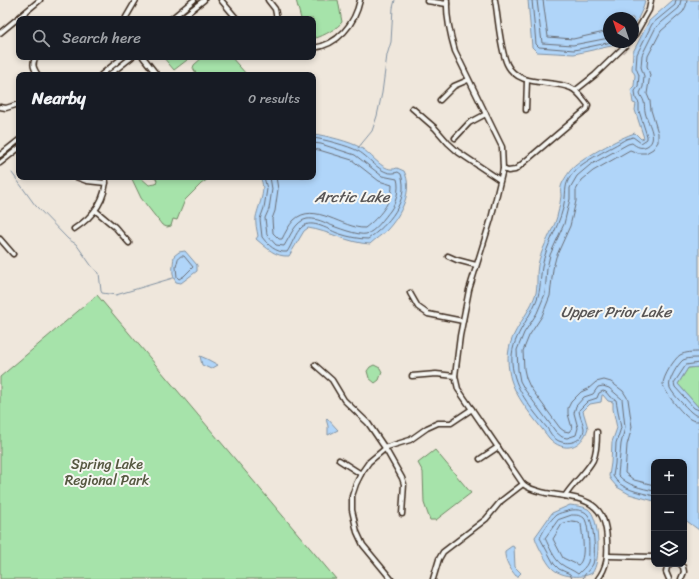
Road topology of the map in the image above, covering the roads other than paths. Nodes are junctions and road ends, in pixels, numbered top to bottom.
1 (40, 0) edge
2 (136, 0) edge
3 (194, 0) edge
4 (204, 0) edge
5 (221, 0) edge
6 (268, 0) edge
7 (360, 0) edge
8 (495, 0) edge
9 (651, 0) edge
10 (427, 1) dead end
11 (447, 2) edge
12 (21, 16) edge
13 (127, 16) edge
14 (175, 16) edge
15 (184, 16) edge
16 (234, 16) edge
17 (276, 16) edge
18 (16, 20) edge
19 (639, 27) edge
20 (0, 33) edge
21 (316, 47) edge
22 (623, 48) edge
23 (35, 60) edge
24 (119, 60) edge
25 (128, 60) edge
26 (145, 60) edge
27 (36, 72) edge
28 (105, 72) edge
29 (114, 72) edge
30 (155, 72) edge
31 (468, 80) junction
32 (527, 80) junction
33 (576, 90) junction
34 (440, 100) dead end
35 (16, 105) edge
36 (0, 107) edge
37 (412, 108) dead end
38 (526, 110) dead end
39 (486, 114) junction
40 (455, 138) dead end
41 (16, 142) edge
42 (16, 150) edge
43 (0, 155) edge
44 (0, 163) edge
45 (503, 169) junction
46 (84, 180) edge
47 (500, 180) junction
48 (106, 183) joint
49 (96, 211) junction
50 (74, 229) dead end
51 (0, 239) edge
52 (129, 243) dead end
53 (13, 254) dead end
54 (448, 256) dead end
55 (476, 265) junction
56 (410, 293) dead end
57 (463, 321) junction
58 (315, 365) dead end
59 (412, 376) dead end
60 (455, 376) junction
61 (472, 409) junction
62 (597, 432) dead end
63 (498, 447) junction
64 (385, 448) junction
65 (480, 459) dead end
66 (340, 460) dead end
67 (361, 474) junction
68 (524, 484) junction
69 (565, 496) junction
70 (402, 514) dead end
71 (608, 556) junction
72 (651, 557) edge
73 (668, 567) edge
74 (683, 567) edge
75 (391, 579) edge
76 (433, 579) edge
77 (598, 579) edge
78 (669, 579) edge
79 (681, 579) edge

1 - 12 street
2 - 13 street
3 - 14 street
4 - 15 street
5 - 16 street
6 - 17 street
7 - 21 street
8 - 32 street
9 - 19 street
10 - 11 street
11 - 31 street
18 - 20 street
22 - 33 street
23 - 27 street
24 - 28 street
25 - 29 street
26 - 30 street
31 - 34 street
31 - 39 street
32 - 33 street
32 - 38 street
33 - 45 street
35 - 36 street
37 - 47 street
39 - 40 street
39 - 45 street
41 - 43 street
42 - 44 street
45 - 47 street
46 - 48 street
47 - 55 street
48 - 49 street
49 - 50 street
49 - 52 street
51 - 53 street
54 - 55 street
55 - 57 street
56 - 57 street
57 - 60 street
58 - 64 street
59 - 60 street
60 - 61 street
61 - 63 street
61 - 64 street
62 - 69 street
63 - 65 street
63 - 68 street
64 - 67 street
64 - 70 street
66 - 67 street
67 - 75 street
68 - 69 street
68 - 76 street
69 - 71 street
71 - 72 street
71 - 77 street
73 - 78 street
74 - 79 street

